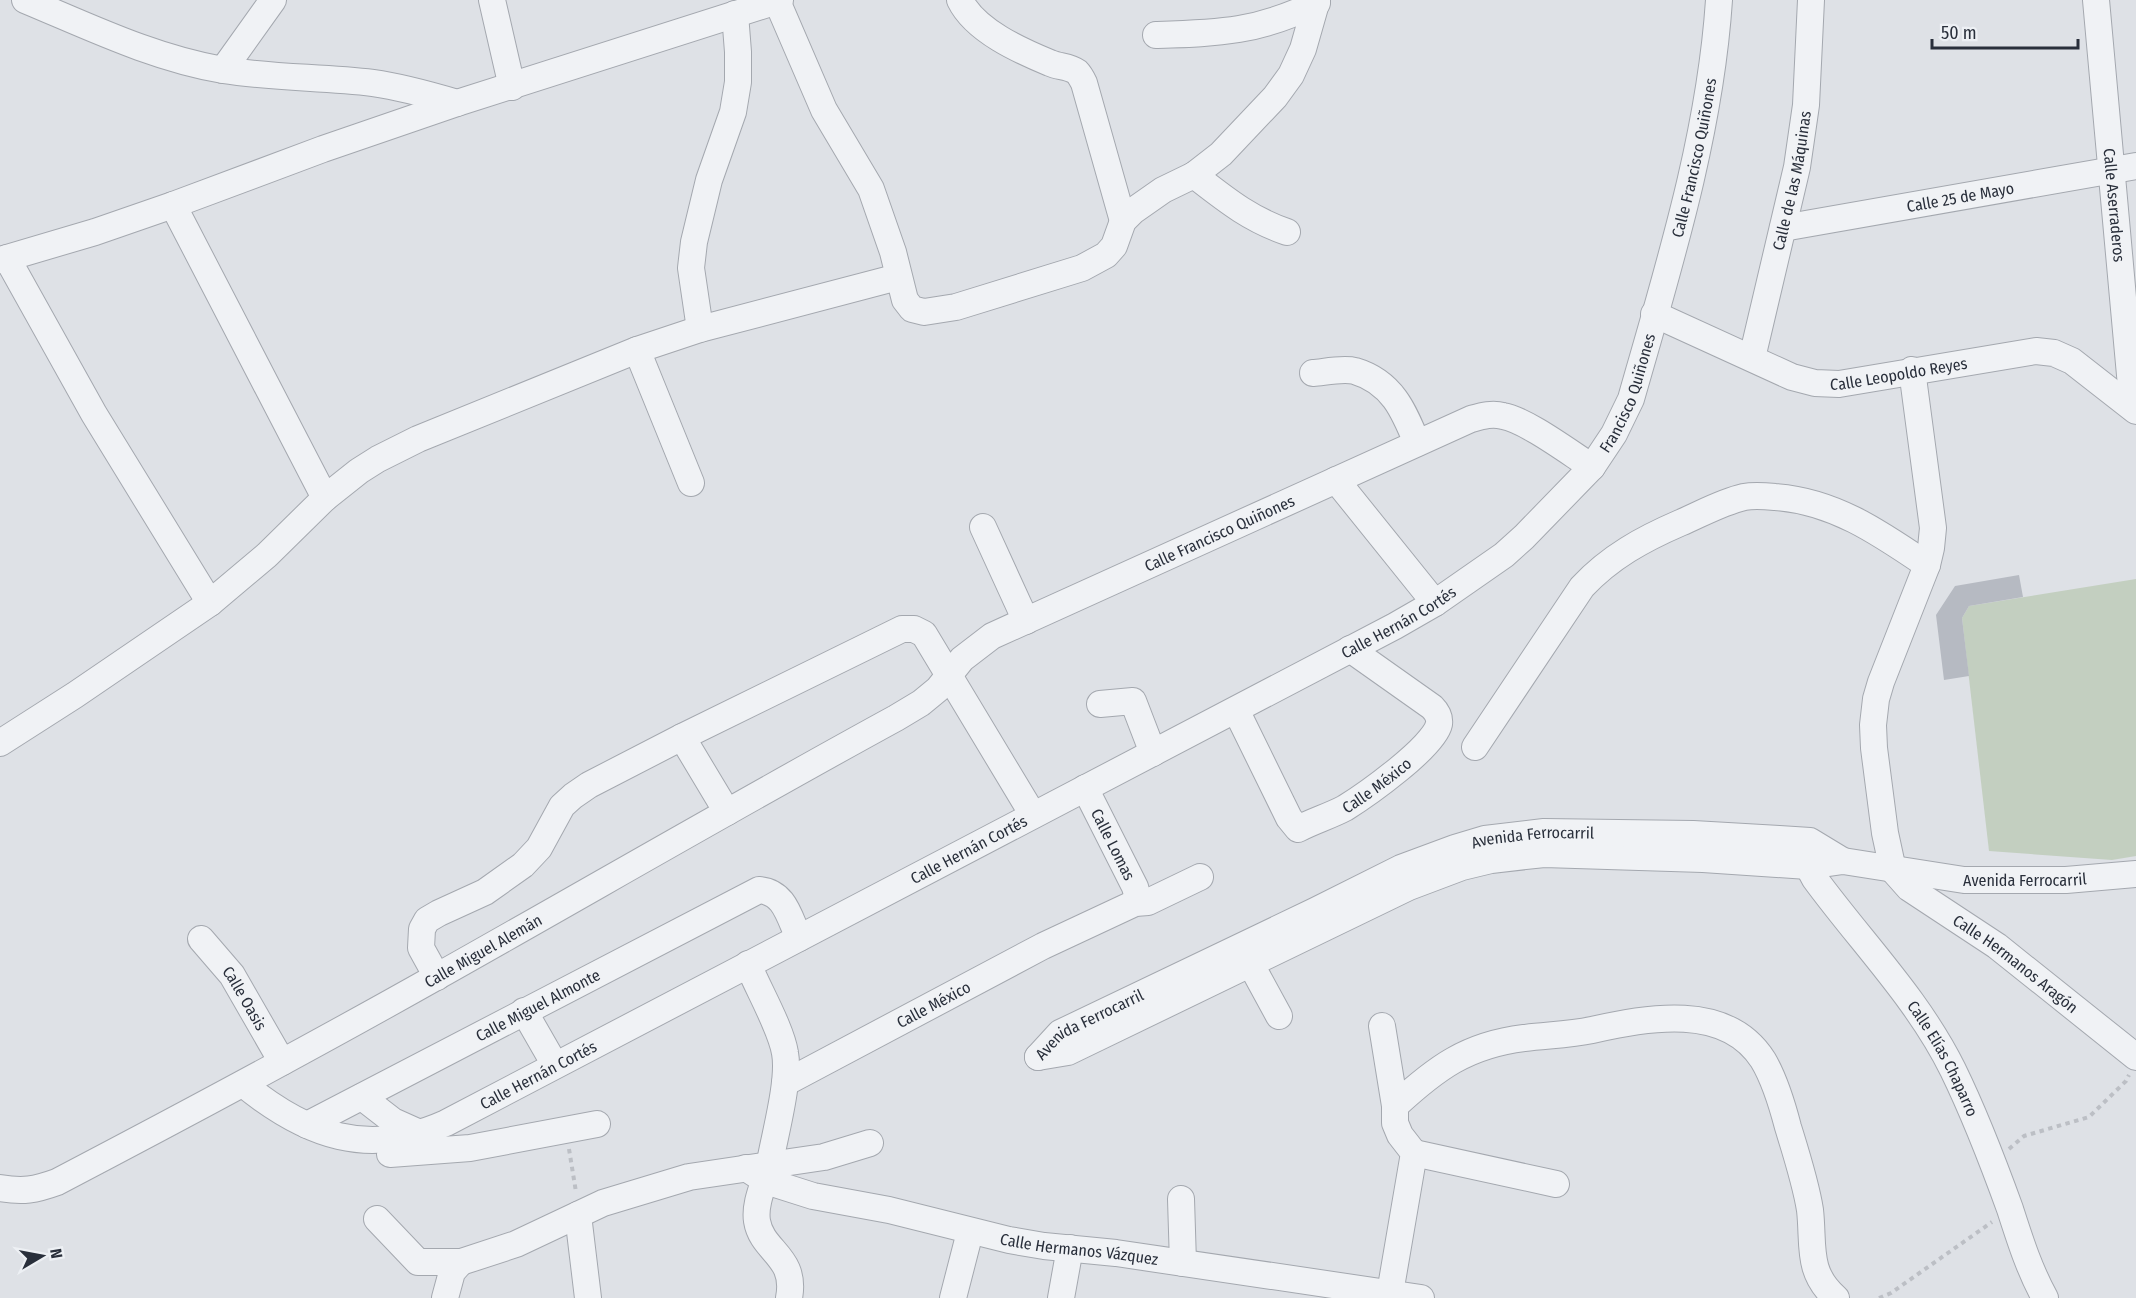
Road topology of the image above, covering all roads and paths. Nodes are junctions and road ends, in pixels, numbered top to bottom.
1 (28, 0) edge
2 (273, 0) edge
3 (492, 0) edge
4 (960, 0) edge
5 (1719, 0) edge
6 (1811, 0) edge
7 (2096, 0) edge
8 (779, 1) edge
9 (1317, 2) edge
10 (735, 14) junction
11 (1156, 35) dead end
12 (222, 70) junction
13 (512, 87) junction
14 (458, 103) junction
15 (2136, 166) edge
16 (2110, 170) junction
17 (1194, 175) junction
18 (173, 205) junction
19 (1123, 221) junction
20 (1783, 228) junction
21 (1287, 232) dead end
22 (4, 259) edge
23 (898, 277) junction
24 (1654, 314) junction
25 (700, 329) junction
26 (637, 350) junction
27 (1752, 358) junction
28 (1912, 370) junction
29 (1313, 373) dead end
30 (2134, 410) edge
31 (1417, 443) junction
32 (1592, 467) junction
33 (1336, 480) junction
34 (691, 483) dead end
35 (325, 498) junction
36 (983, 527) dead end
37 (1927, 565) junction
38 (210, 603) junction
39 (1434, 603) junction
40 (1026, 621) junction
41 (1350, 650) junction
42 (950, 676) junction
43 (1100, 704) dead end
44 (1236, 710) junction
45 (682, 737) junction
46 (0, 743) edge
47 (1475, 747) dead end
48 (1153, 753) junction
49 (1085, 788) junction
50 (727, 812) junction
51 (1033, 815) junction
52 (1809, 854) junction
53 (1893, 870) junction
54 (2136, 874) edge
55 (1200, 877) dead end
56 (1135, 903) junction
57 (799, 938) junction
58 (201, 939) dead end
59 (1246, 955) junction
60 (748, 964) junction
61 (437, 977) junction
62 (524, 1011) junction
63 (1279, 1016) dead end
64 (1382, 1026) dead end
65 (282, 1062) junction
66 (2134, 1064) edge
67 (555, 1065) junction
68 (785, 1083) junction
69 (243, 1084) junction
70 (362, 1097) junction
71 (1395, 1106) junction
72 (446, 1123) junction
73 (597, 1124) dead end
74 (306, 1125) junction
75 (565, 1130) junction
76 (423, 1134) junction
77 (870, 1143) dead end
78 (470, 1148) junction
79 (1414, 1153) junction
80 (383, 1154) dead end
81 (1992, 1162) junction
82 (760, 1172) junction
83 (1556, 1184) dead end
84 (0, 1188) edge
85 (1181, 1199) dead end
86 (578, 1208) junction
87 (2010, 1210) junction
88 (377, 1219) dead end
89 (970, 1232) junction
90 (1070, 1248) junction
91 (461, 1262) junction
92 (1183, 1263) junction
93 (1069, 1293) edge
94 (1409, 1296) edge
95 (446, 1297) edge
96 (588, 1298) edge
97 (789, 1298) edge
98 (953, 1298) edge
99 (1836, 1298) edge
100 (1879, 1298) edge
101 (2045, 1298) edge

1 - 12 street
2 - 12 street
3 - 13 street
4 - 19 street
5 - 24 street, Calle Francisco Quiñones
6 - 20 street, Calle de las Máquinas
7 - 16 street, Calle Aserraderos
8 - 10 street
8 - 23 street
9 - 11 street
9 - 17 street
10 - 13 street
10 - 25 street
12 - 14 street
13 - 14 street
14 - 18 street
15 - 16 street, Calle 25 de Mayo
16 - 20 street, Calle 25 de Mayo
16 - 30 street, Calle Aserraderos
17 - 19 street
17 - 21 street
18 - 22 street
18 - 35 street
19 - 23 street
20 - 27 street, Calle de las Máquinas
22 - 38 street
23 - 25 street
24 - 27 street, Calle Leopoldo Reyes
24 - 32 street, Francisco Quiñones
25 - 26 street
26 - 34 street
26 - 35 street
27 - 28 street, Calle Leopoldo Reyes
28 - 30 street, Calle Leopoldo Reyes
28 - 37 street
29 - 31 street
31 - 32 street, Calle Francisco Quiñones
31 - 33 street, Calle Francisco Quiñones
32 - 39 street, Calle Hernán Cortés
33 - 39 street
33 - 40 street, Calle Francisco Quiñones
35 - 38 street
36 - 40 street
37 - 47 street
37 - 53 street
38 - 46 street
39 - 41 street, Calle Hernán Cortés
40 - 42 street, Calle Francisco Quiñones
41 - 44 street, Calle Hernán Cortés
41 - 44 street, Calle México
42 - 45 street
42 - 50 street, Calle Miguel Alemán
42 - 51 street
43 - 48 street
44 - 48 street, Calle Hernán Cortés
45 - 50 street
45 - 61 street
48 - 49 street, Calle Hernán Cortés
49 - 51 street, Calle Hernán Cortés
49 - 56 street, Calle Lomas
50 - 61 street, Calle Miguel Alemán
51 - 57 street, Calle Hernán Cortés
52 - 53 street, Avenida Ferrocarril
52 - 59 street, Avenida Ferrocarril
52 - 81 street, Calle Elías Chaparro
53 - 54 street, Avenida Ferrocarril
53 - 66 street, Calle Hermanos Aragón
55 - 56 street, Calle México
56 - 68 street, Calle México
57 - 60 street, Calle Hernán Cortés
57 - 62 street, Calle Miguel Almonte
58 - 65 street, Calle Oasis
59 - 59 street, Avenida Ferrocarril
59 - 63 street
60 - 67 street, Calle Hernán Cortés
60 - 68 street
61 - 65 street, Calle Miguel Alemán
62 - 67 street
62 - 70 street, Calle Miguel Almonte
64 - 71 street
65 - 69 street, Calle Miguel Alemán
66 - 81 path
67 - 72 street, Calle Hernán Cortés
68 - 82 street
69 - 74 street, Calle Hernán Cortés
69 - 84 street, Calle Miguel Alemán
70 - 74 street, Calle Miguel Almonte
70 - 76 street
71 - 79 street
71 - 99 street
72 - 76 street, Calle Hernán Cortés
72 - 78 street
73 - 75 street
74 - 76 street, Calle Hernán Cortés
75 - 78 street
75 - 86 path
77 - 82 street
78 - 80 street
79 - 83 street
79 - 94 street
81 - 87 street, Calle Elías Chaparro
82 - 86 street, Calle Hermanos Vázquez
82 - 89 street, Calle Hermanos Vázquez
82 - 97 street
85 - 92 street
86 - 91 street, Calle Hermanos Vázquez
86 - 96 street
87 - 100 path
87 - 101 street, Calle Elías Chaparro
88 - 91 street, Calle Hermanos Vázquez
89 - 90 street, Calle Hermanos Vázquez
89 - 98 street
90 - 92 street, Calle Hermanos Vázquez
90 - 93 street
91 - 95 street
92 - 94 street, Calle Hermanos Vázquez

